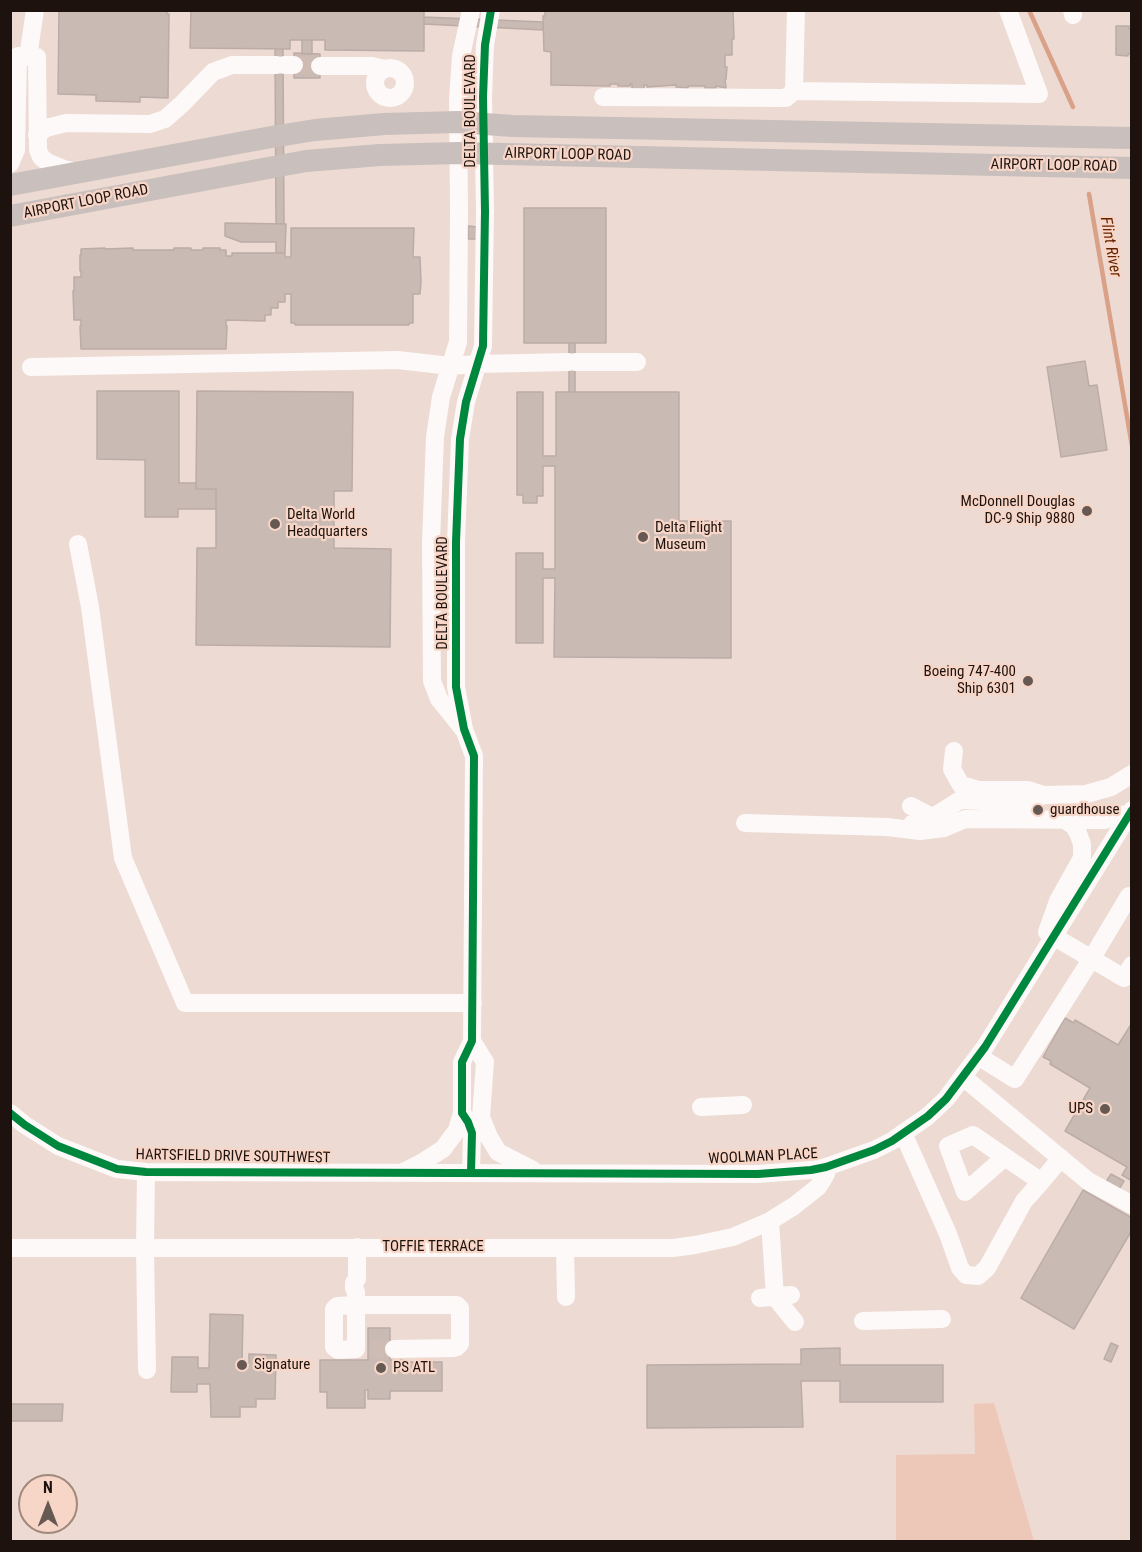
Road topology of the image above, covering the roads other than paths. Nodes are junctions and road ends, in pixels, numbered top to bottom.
1 (35, 10) edge
2 (471, 10) edge
3 (491, 10) edge
4 (796, 10) edge
5 (1008, 10) edge
6 (28, 57) junction
7 (285, 65) tunnel mouth
8 (320, 66) tunnel mouth
9 (385, 69) junction
10 (794, 91) junction
11 (603, 97) dead end
12 (37, 99) junction
13 (458, 122) junction
14 (66, 123) junction
15 (484, 123) junction
16 (38, 135) junction
17 (1131, 138) edge
18 (459, 153) junction
19 (484, 153) junction
20 (10, 164) edge
21 (1131, 168) edge
22 (79, 172) junction
23 (10, 185) edge
24 (10, 216) edge
25 (637, 362) dead end
26 (477, 364) junction
27 (450, 366) junction
28 (31, 367) dead end
29 (78, 544) dead end
30 (464, 729) junction
31 (954, 751) dead end
32 (1131, 774) edge
33 (1044, 795) junction
34 (1066, 795) junction
35 (911, 806) dead end
36 (1131, 812) edge
37 (1065, 820) junction
38 (941, 821) junction
39 (745, 823) dead end
40 (1129, 896) dead end
41 (1053, 936) junction
42 (1092, 958) junction
43 (1034, 968) junction
44 (1129, 975) edge
45 (473, 1003) junction
46 (472, 1041) junction
47 (978, 1056) junction
48 (963, 1077) junction
49 (744, 1106) dead end
50 (701, 1107) dead end
51 (10, 1113) edge
52 (462, 1113) junction
53 (477, 1125) junction
54 (903, 1133) junction
55 (1005, 1157) dead end
56 (1061, 1158) junction
57 (826, 1167) junction
58 (146, 1172) junction
59 (403, 1172) junction
60 (471, 1173) junction
61 (538, 1173) junction
62 (1041, 1182) junction
63 (1131, 1205) edge
64 (770, 1221) junction
65 (357, 1247) junction
66 (10, 1248) edge
67 (145, 1248) junction
68 (565, 1248) junction
69 (357, 1292) junction
70 (566, 1297) dead end
71 (942, 1319) dead end
72 (863, 1321) dead end
73 (795, 1322) dead end
74 (364, 1349) dead end
75 (394, 1349) tunnel mouth
76 (147, 1370) dead end

1 - 6 street
2 - 13 street, DELTA BOULEVARD
3 - 15 street, DELTA BOULEVARD
4 - 10 street
5 - 10 street
6 - 12 street
6 - 20 street
7 - 14 street
8 - 9 street
9 - 9 street
10 - 11 street
12 - 14 street
12 - 16 street
13 - 15 main road, AIRPORT LOOP ROAD
13 - 18 street, DELTA BOULEVARD
13 - 22 main road, AIRPORT LOOP ROAD
14 - 16 street
15 - 17 main road, AIRPORT LOOP ROAD
15 - 19 street, DELTA BOULEVARD
16 - 22 street
18 - 19 main road, AIRPORT LOOP ROAD
18 - 24 main road, AIRPORT LOOP ROAD
18 - 27 street, DELTA BOULEVARD
19 - 21 main road, AIRPORT LOOP ROAD
19 - 26 street, DELTA BOULEVARD
22 - 23 main road, AIRPORT LOOP ROAD
25 - 26 street
26 - 27 street
26 - 30 street, DELTA BOULEVARD
27 - 28 street
27 - 30 street, DELTA BOULEVARD
29 - 45 street
30 - 45 street, DELTA BOULEVARD
31 - 33 street
32 - 34 street
33 - 34 street
33 - 38 street
34 - 36 street
35 - 38 street
36 - 37 street
36 - 41 street, WOOLMAN PLACE
37 - 38 street
37 - 43 street
38 - 39 street
40 - 42 street
41 - 42 street
41 - 43 street, WOOLMAN PLACE
42 - 44 street
42 - 47 street
43 - 47 street, WOOLMAN PLACE
45 - 46 street, DELTA BOULEVARD
46 - 52 street, DELTA BOULEVARD
46 - 53 street, DELTA BOULEVARD
47 - 48 street, WOOLMAN PLACE
48 - 54 street, WOOLMAN PLACE
48 - 56 street
49 - 50 street
51 - 58 street, HARTSFIELD DRIVE SOUTHWEST
52 - 53 street, DELTA BOULEVARD
52 - 59 street
53 - 60 street, DELTA BOULEVARD
53 - 61 street
54 - 57 street, WOOLMAN PLACE
54 - 62 street
55 - 62 street
56 - 62 street
56 - 63 street
57 - 61 street, WOOLMAN PLACE
57 - 64 street, TOFFIE TERRACE
58 - 59 street, HARTSFIELD DRIVE SOUTHWEST
58 - 67 street
59 - 60 street, HARTSFIELD DRIVE SOUTHWEST
60 - 61 street, WOOLMAN PLACE
64 - 68 street, TOFFIE TERRACE
64 - 73 street
65 - 67 street, TOFFIE TERRACE
65 - 68 street, TOFFIE TERRACE
65 - 69 street
66 - 67 street, TOFFIE TERRACE
67 - 76 street
68 - 70 street
69 - 74 street
69 - 75 street
71 - 72 street

